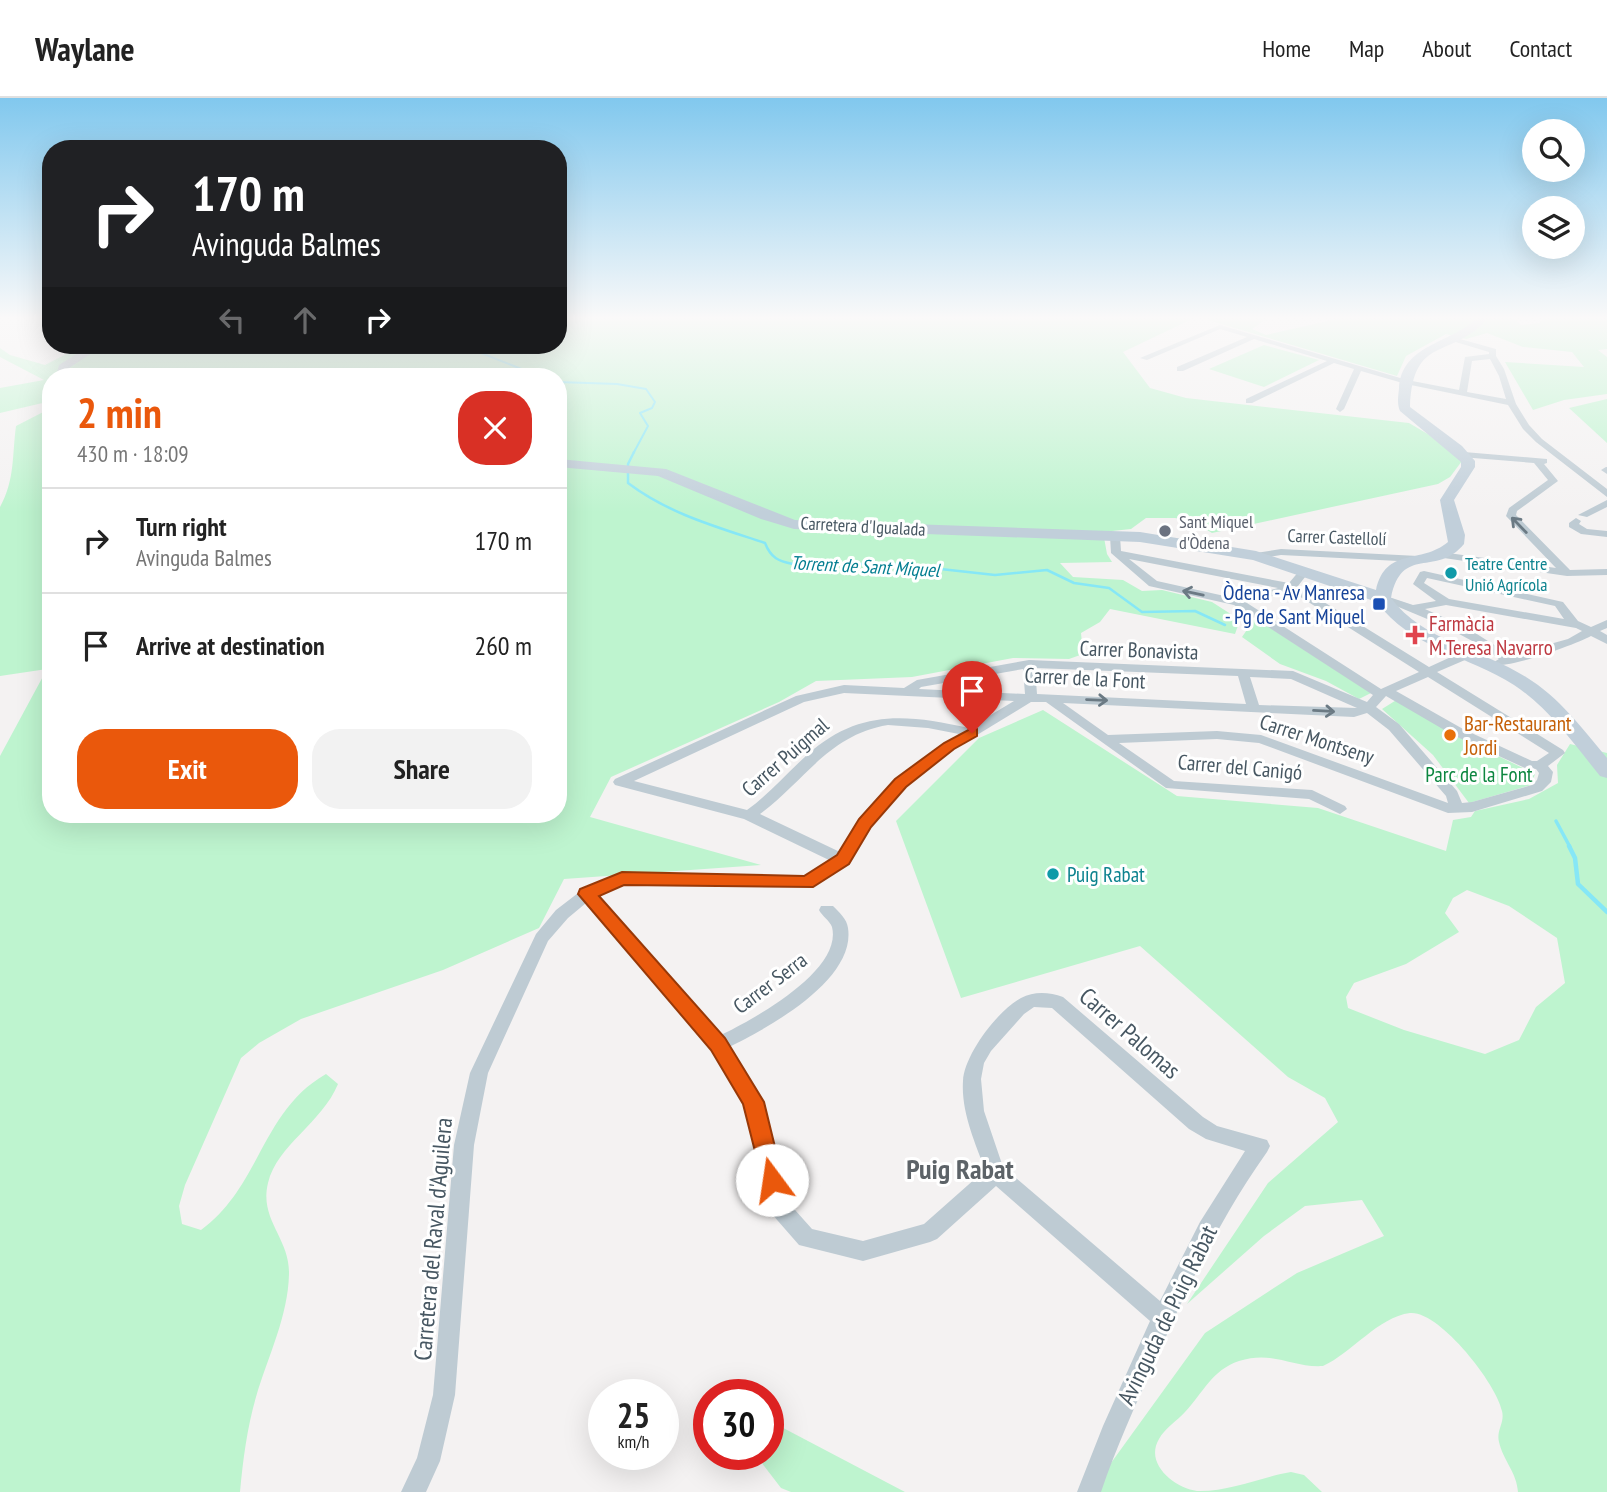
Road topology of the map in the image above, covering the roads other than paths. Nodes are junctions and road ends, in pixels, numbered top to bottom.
1 (1287, 383) edge
2 (1351, 383) edge
3 (1406, 383) edge
4 (1411, 383) edge
5 (1464, 383) edge
6 (1508, 383) edge
7 (1463, 393) junction
8 (1249, 401) dead end
9 (1512, 403) junction
10 (1340, 409) dead end
11 (1464, 455) junction
12 (1537, 461) junction
13 (1570, 463) junction
14 (567, 464) edge
15 (1607, 494) edge
16 (1607, 503) edge
17 (1607, 534) edge
18 (1115, 536) junction
19 (1116, 554) junction
20 (1441, 555) junction
21 (1256, 556) junction
22 (1418, 559) junction
23 (1304, 572) junction
24 (1607, 572) edge
25 (1567, 573) junction
26 (1292, 587) junction
27 (1383, 598) junction
28 (1238, 602) junction
29 (1446, 602) junction
30 (1414, 608) junction
31 (1607, 623) edge
32 (1574, 624) junction
33 (1594, 630) junction
34 (1607, 640) edge
35 (1468, 654) junction
36 (1499, 663) junction
37 (1029, 664) junction
38 (1427, 672) junction
39 (1243, 674) junction
40 (906, 693) junction
41 (1384, 693) junction
42 (1039, 697) junction
43 (1253, 706) junction
44 (1369, 708) junction
45 (972, 733) junction
46 (1105, 739) junction
47 (1535, 765) junction
48 (1607, 771) edge
49 (1457, 808) junction
50 (1340, 809) dead end
51 (749, 815) junction
52 (843, 860) junction
53 (587, 894) junction
54 (827, 910) dead end
55 (718, 1044) junction
56 (1260, 1146) joint
57 (996, 1173) junction
58 (1162, 1317) junction
59 (413, 1492) edge
60 (1089, 1492) edge

1 - 8 street
2 - 10 street
3 - 11 street
4 - 7 street
5 - 7 street
6 - 9 street
7 - 9 street
9 - 13 street
11 - 12 street
11 - 20 street
12 - 13 street
25 -> 12 street
13 - 15 street
14 - 18 street, Carretera d'Igualada
16 - 17 street
18 - 19 street
18 - 21 street, Carretera d'Igualada
19 - 26 street
28 -> 19 street
20 - 22 street
20 - 25 street
21 - 22 street, Carrer Castellolí
21 - 23 street, Carretera d'Igualada
22 - 27 street
23 - 26 street
23 - 27 street, Carretera d'Igualada
24 - 25 street
26 - 28 street
26 - 38 street
27 - 30 street
27 - 35 street
28 - 41 street
29 - 30 street
29 - 32 street
29 - 32 street
30 - 36 street
31 - 33 street
32 - 33 street
33 - 34 street
33 - 36 street
35 - 36 street
35 - 38 street
36 - 48 street
37 - 39 street, Carrer Bonavista
37 - 40 street, Carrer Bonavista
37 - 42 street
38 - 41 street
38 - 47 street
39 - 43 street
39 - 44 street, Carrer Bonavista
40 - 42 street, Carrer de la Font
40 - 51 street, Carrer de la Font
41 - 44 street
41 - 47 street
42 -> 43 street, Carrer de la Font
42 - 45 street
42 - 46 street
43 -> 44 street, Carrer de la Font
44 - 49 street
45 - 51 street, Carrer Puigmal
45 - 52 street
46 - 49 street, Carrer Montseny
46 - 50 street, Carrer del Canigó
47 - 49 street
51 - 52 street
52 - 53 street, Carretera del Raval d'Aguilera
53 - 55 street
53 - 59 street, Carretera del Raval d'Aguilera
54 - 55 street, Carrer Serra
55 - 57 street
56 - 57 street, Carrer Palomas
56 - 58 street, Avinguda de Puig Rabat
57 - 58 street
58 - 60 street, Avinguda de Puig Rabat

